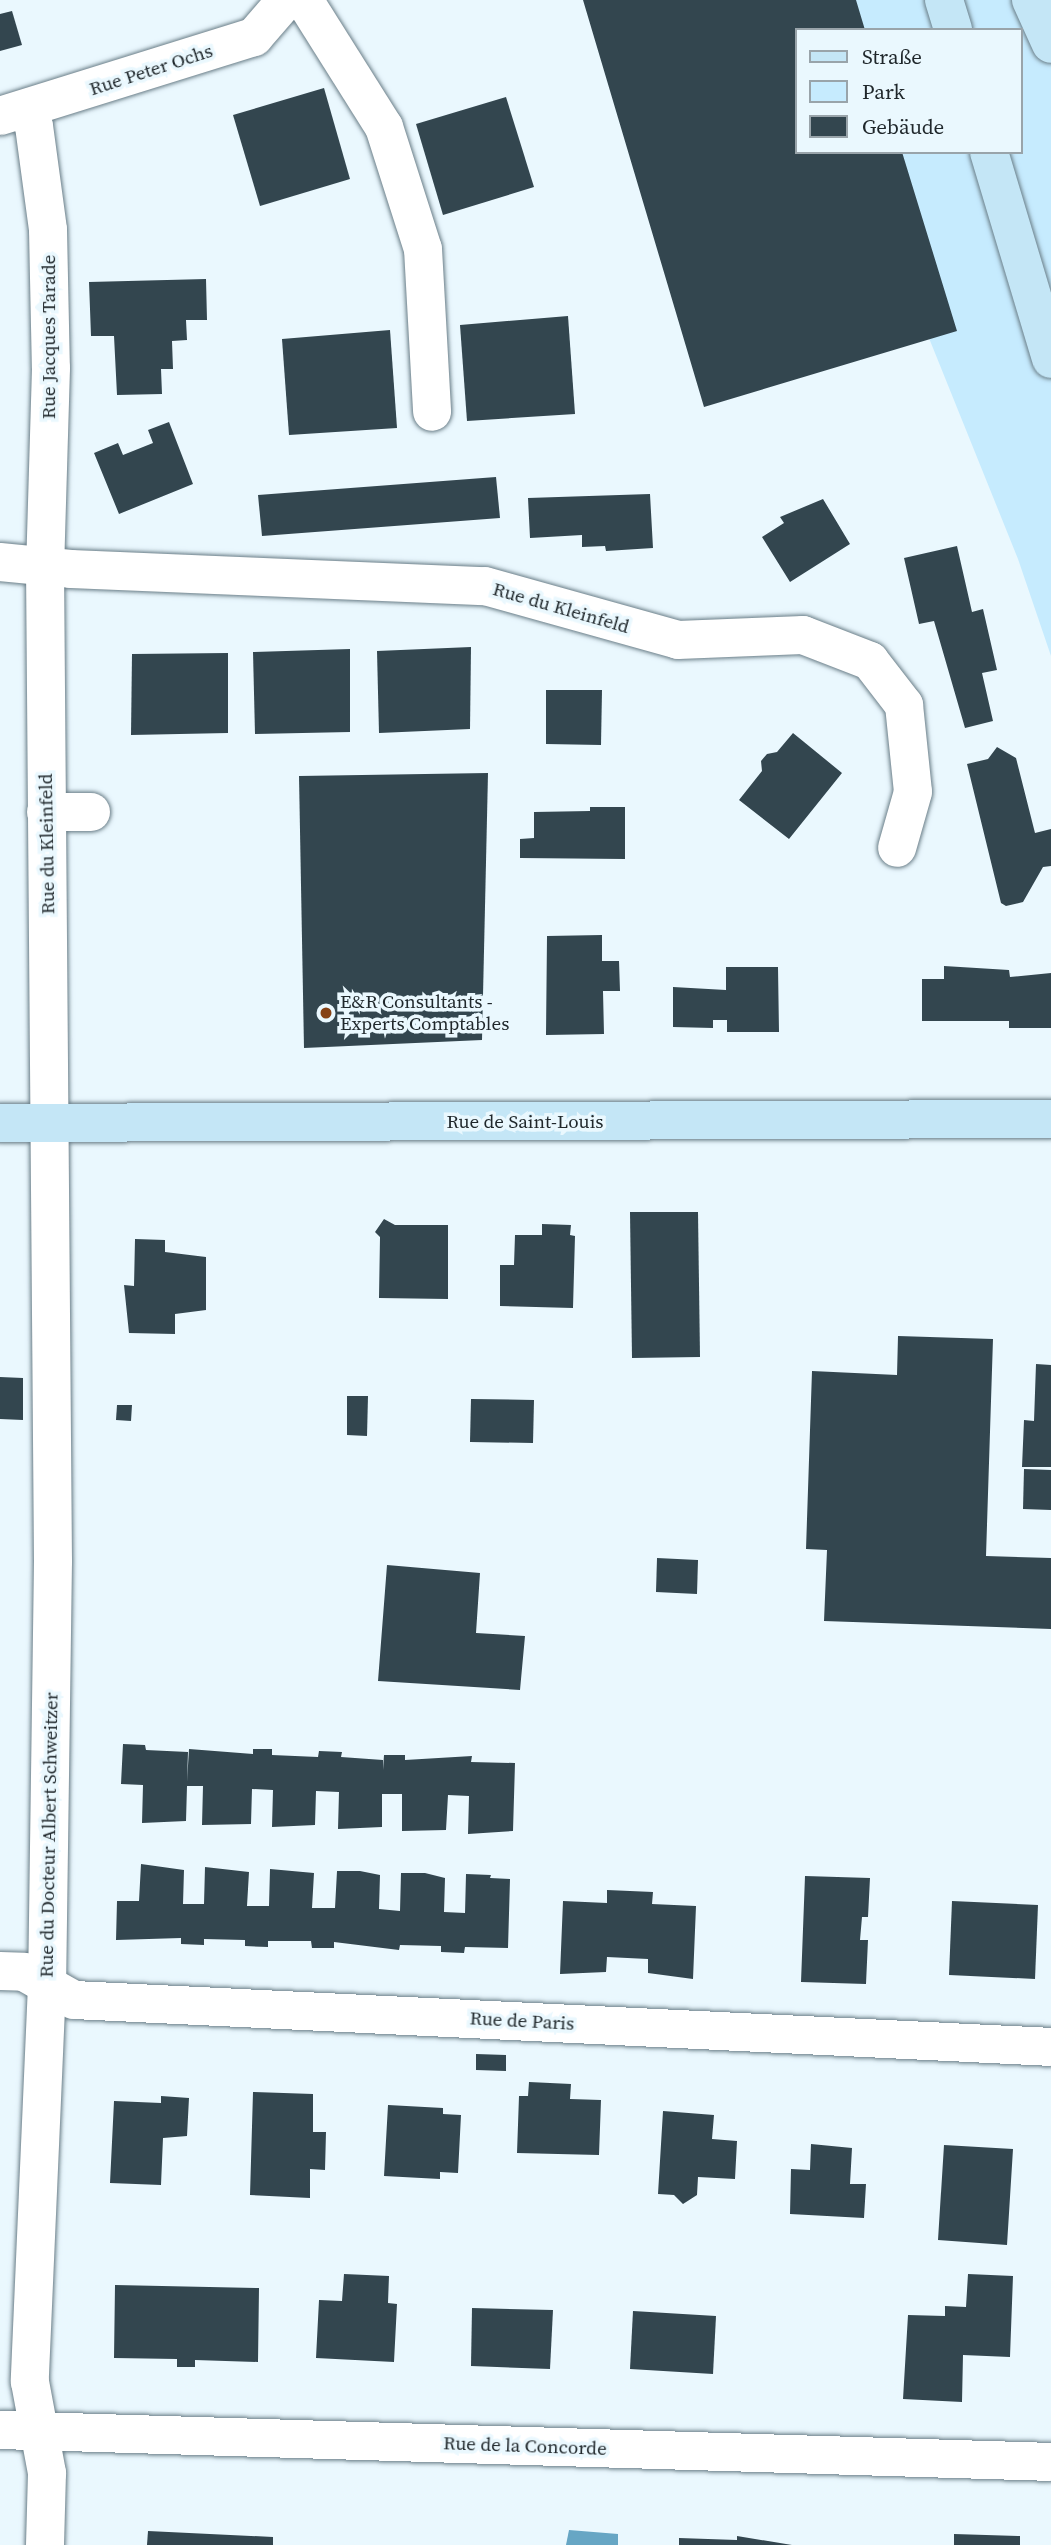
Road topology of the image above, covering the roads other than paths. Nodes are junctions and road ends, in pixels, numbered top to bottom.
1 (286, 0) edge
2 (304, 0) edge
3 (944, 0) edge
4 (1031, 0) edge
5 (952, 28) edge
6 (1051, 44) edge
7 (14, 112) edge
8 (990, 154) edge
9 (1051, 359) edge
10 (432, 412) dead end
11 (0, 562) edge
12 (45, 566) junction
13 (46, 812) junction
14 (91, 812) dead end
15 (897, 848) dead end
16 (1051, 1119) edge
17 (51, 1122) junction
18 (0, 1123) edge
19 (0, 1971) edge
20 (47, 1984) junction
21 (1051, 2047) edge
22 (0, 2430) edge
23 (39, 2431) junction
24 (1047, 2465) edge
25 (45, 2545) edge

1 - 7 street, Rue Peter Ochs
2 - 10 street
3 - 5 main road
4 - 6 main road
7 - 12 street, Rue Jacques Tarade
8 - 9 main road
11 - 12 street, Rue du Kleinfeld
12 - 13 street, Rue du Kleinfeld
12 - 15 street, Rue du Kleinfeld
13 - 14 street
13 - 17 street, Rue du Kleinfeld
16 - 17 main road, Rue de Saint-Louis
17 - 18 main road, Rue de Saint-Louis
17 - 20 street, Rue du Docteur Albert Schweitzer
19 - 20 street, Rue de Paris
20 - 21 street, Rue de Paris
20 - 23 street, Rue du Docteur Albert Schweitzer
22 - 23 street, Rue de la Concorde
23 - 24 street, Rue de la Concorde
23 - 25 street, Rue du Docteur Albert Schweitzer

